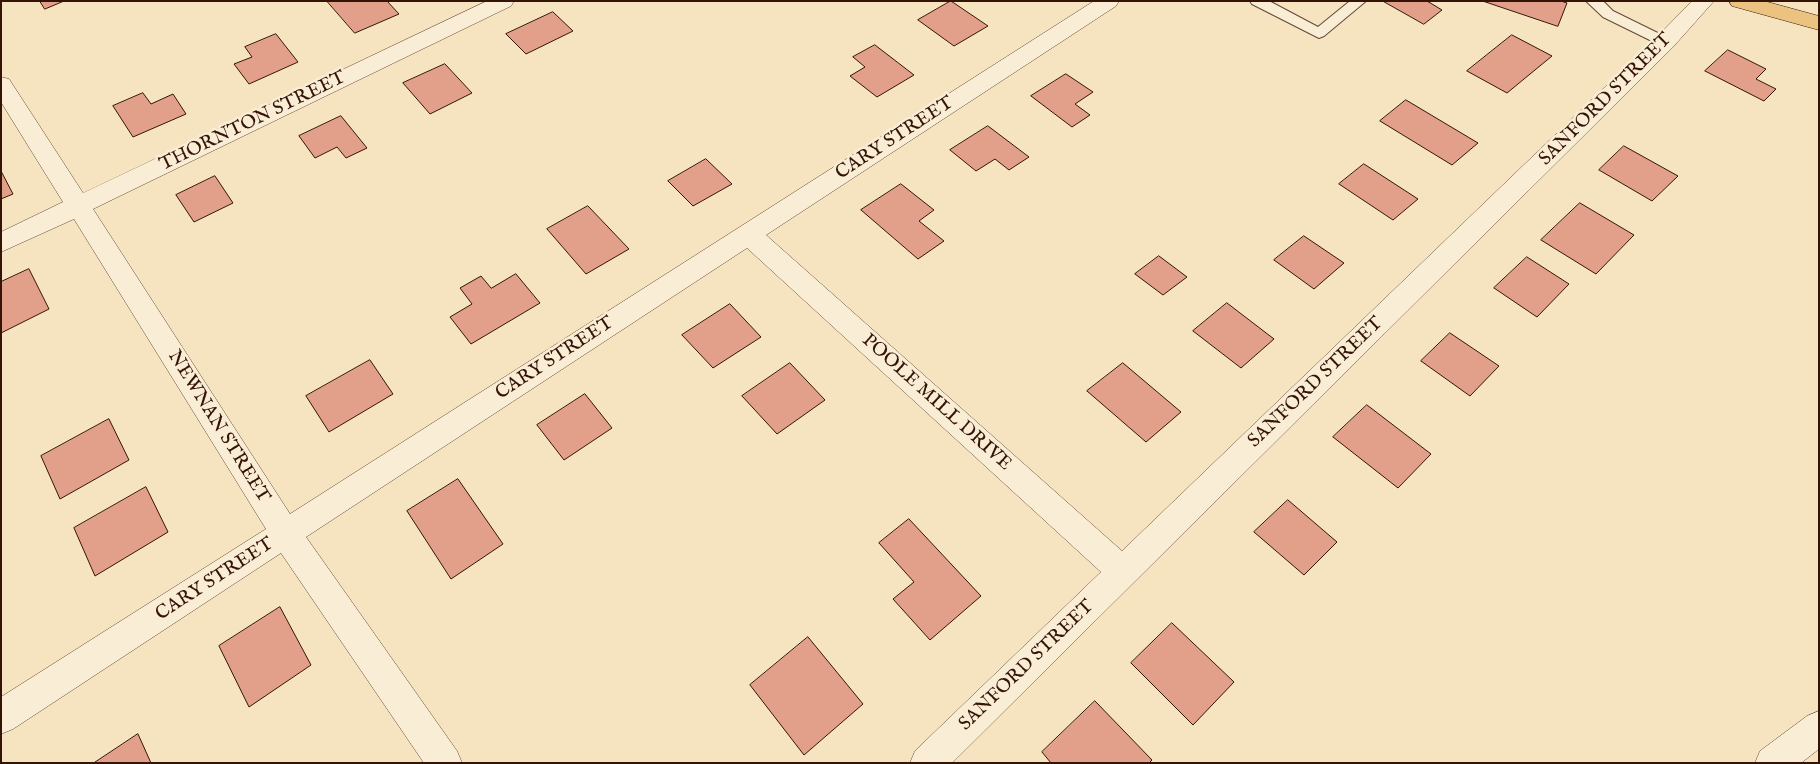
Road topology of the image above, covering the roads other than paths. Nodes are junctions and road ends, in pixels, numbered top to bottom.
1 (504, 1) edge
2 (1109, 1) edge
3 (1257, 1) edge
4 (1359, 1) edge
5 (1593, 1) edge
6 (1704, 1) edge
7 (1739, 1) edge
8 (1819, 23) edge
9 (1665, 42) junction
10 (1, 84) edge
11 (79, 206) junction
12 (748, 234) junction
13 (1, 243) edge
14 (286, 534) junction
15 (1123, 572) junction
16 (1, 718) edge
17 (1819, 728) edge
18 (445, 763) edge
19 (927, 763) edge
20 (1772, 763) edge

1 - 11 street, THORNTON STREET
2 - 12 street, CARY STREET
3 - 4 lane
5 - 9 lane
6 - 9 street, SANFORD STREET
7 - 8 main road
9 - 15 street, SANFORD STREET
10 - 11 street, NEWNAN STREET
11 - 13 street, THORNTON STREET
11 - 14 street, NEWNAN STREET
12 - 14 street, CARY STREET
12 - 15 street, POOLE MILL DRIVE
14 - 16 street, CARY STREET
14 - 18 street, NEWNAN STREET
15 - 19 street, SANFORD STREET
17 - 20 street

